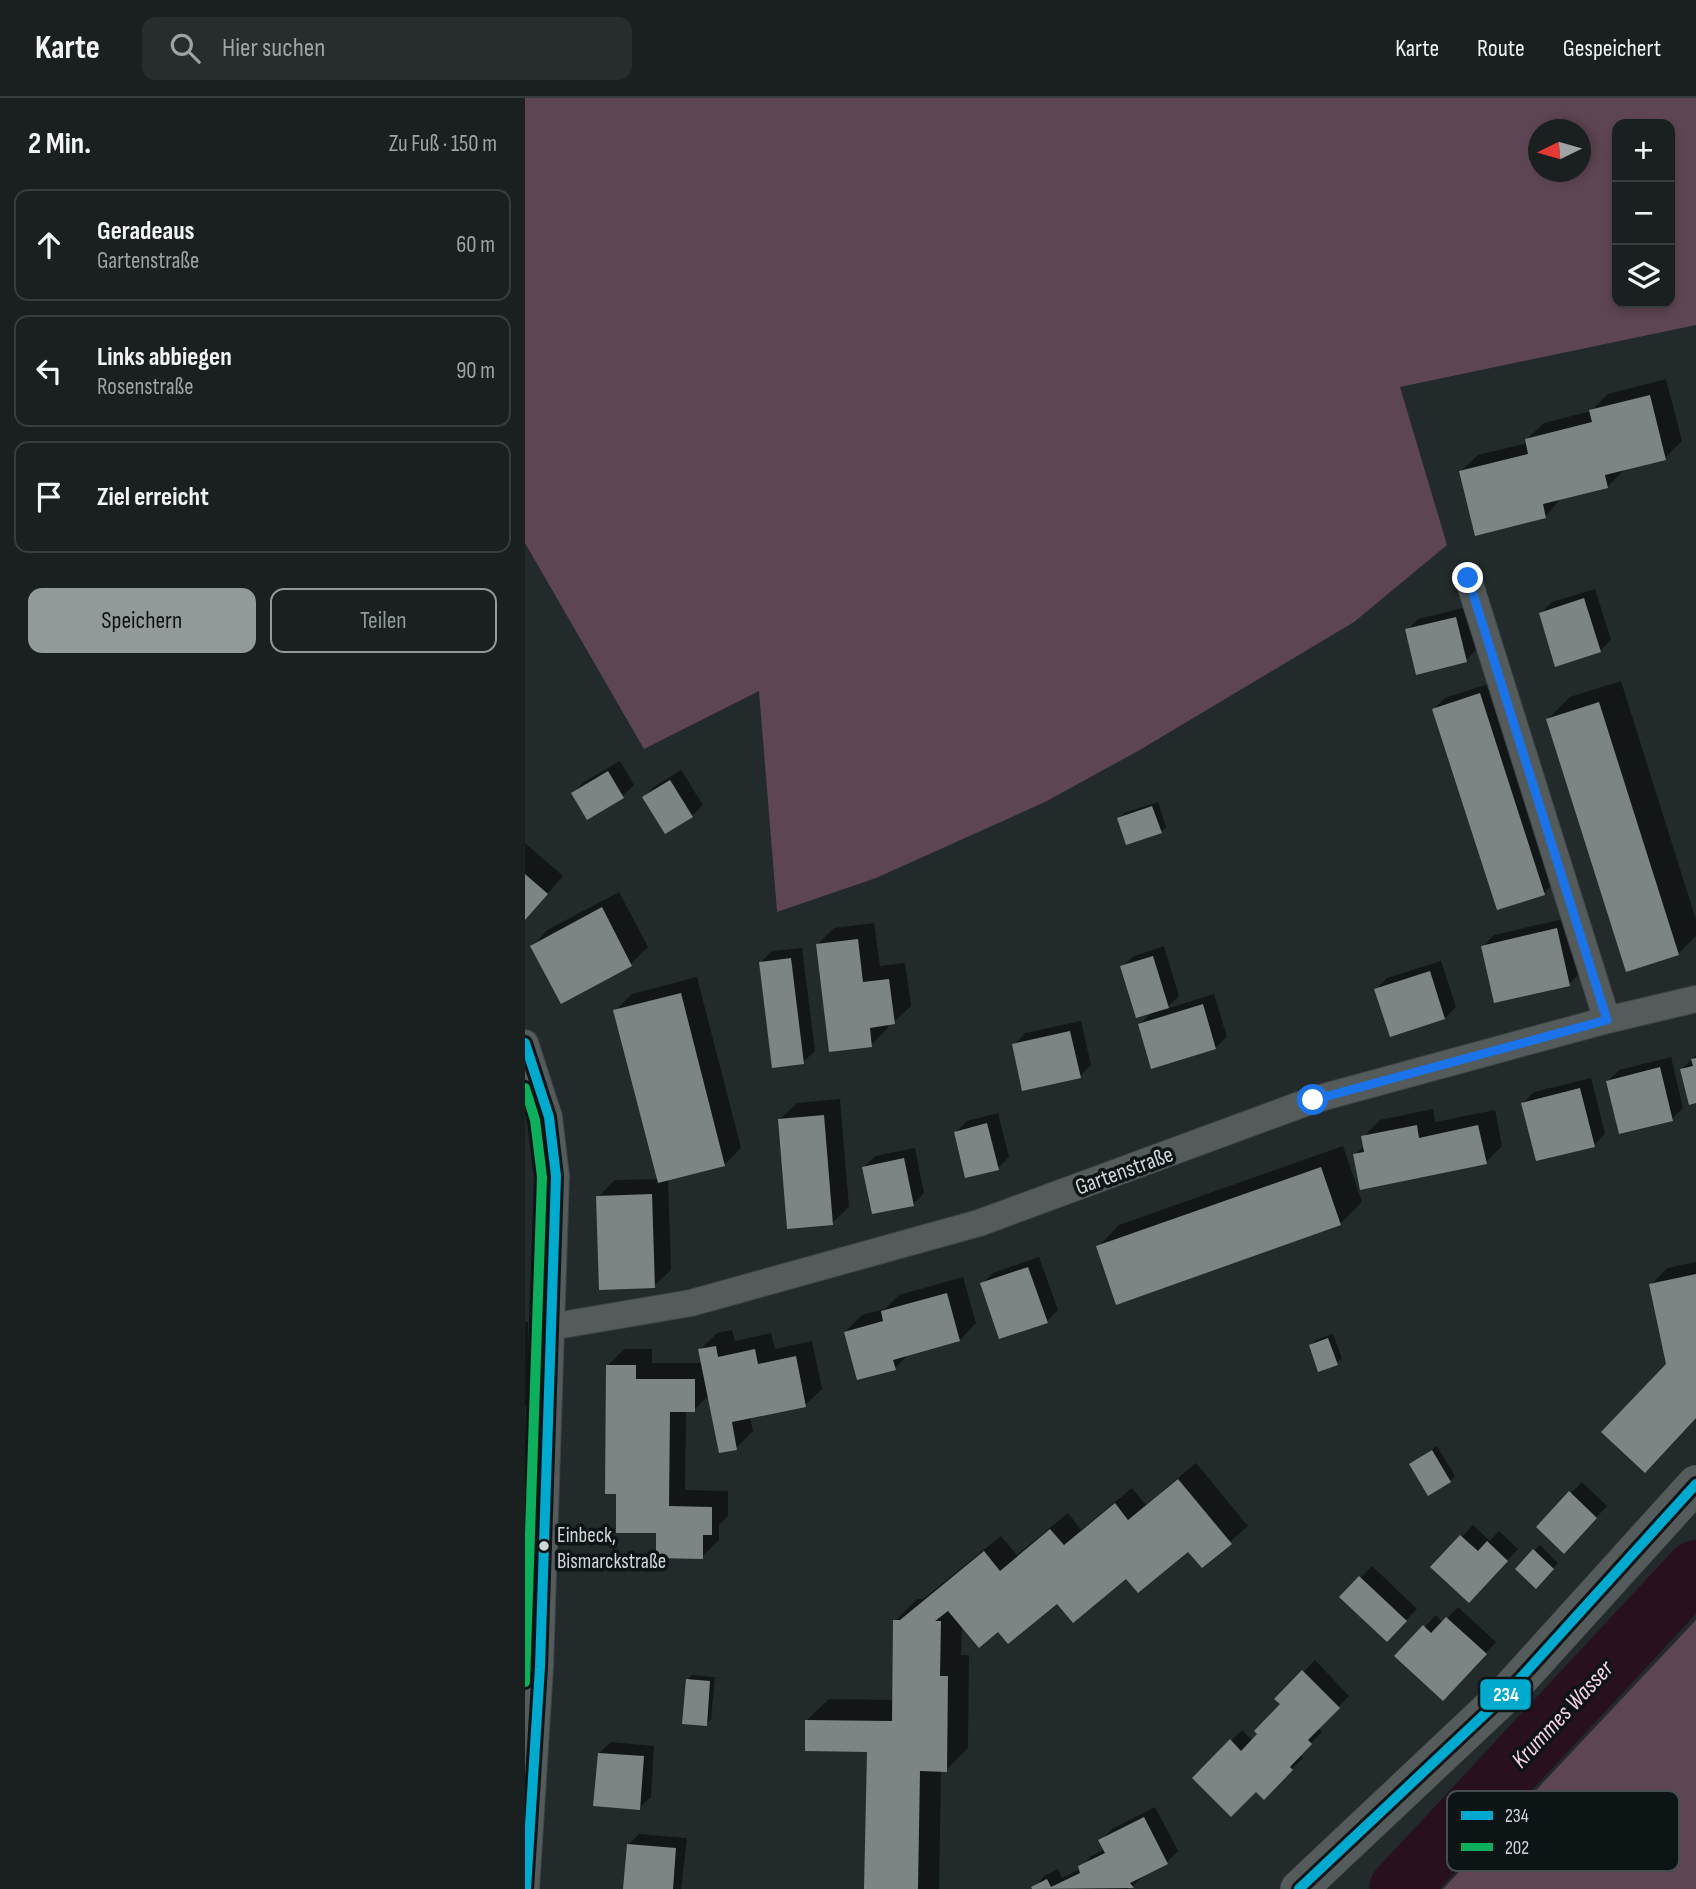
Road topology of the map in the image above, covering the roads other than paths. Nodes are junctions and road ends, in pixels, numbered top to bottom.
1 (1468, 578) dead end
2 (1696, 999) edge
3 (1607, 1020) junction
4 (525, 1043) edge
5 (550, 1327) junction
6 (1696, 1484) edge
7 (526, 1889) edge
8 (1299, 1889) edge

1 - 3 street
2 - 3 street, Gartenstraße
3 - 5 street, Gartenstraße
4 - 5 street
5 - 7 street
6 - 8 main road

